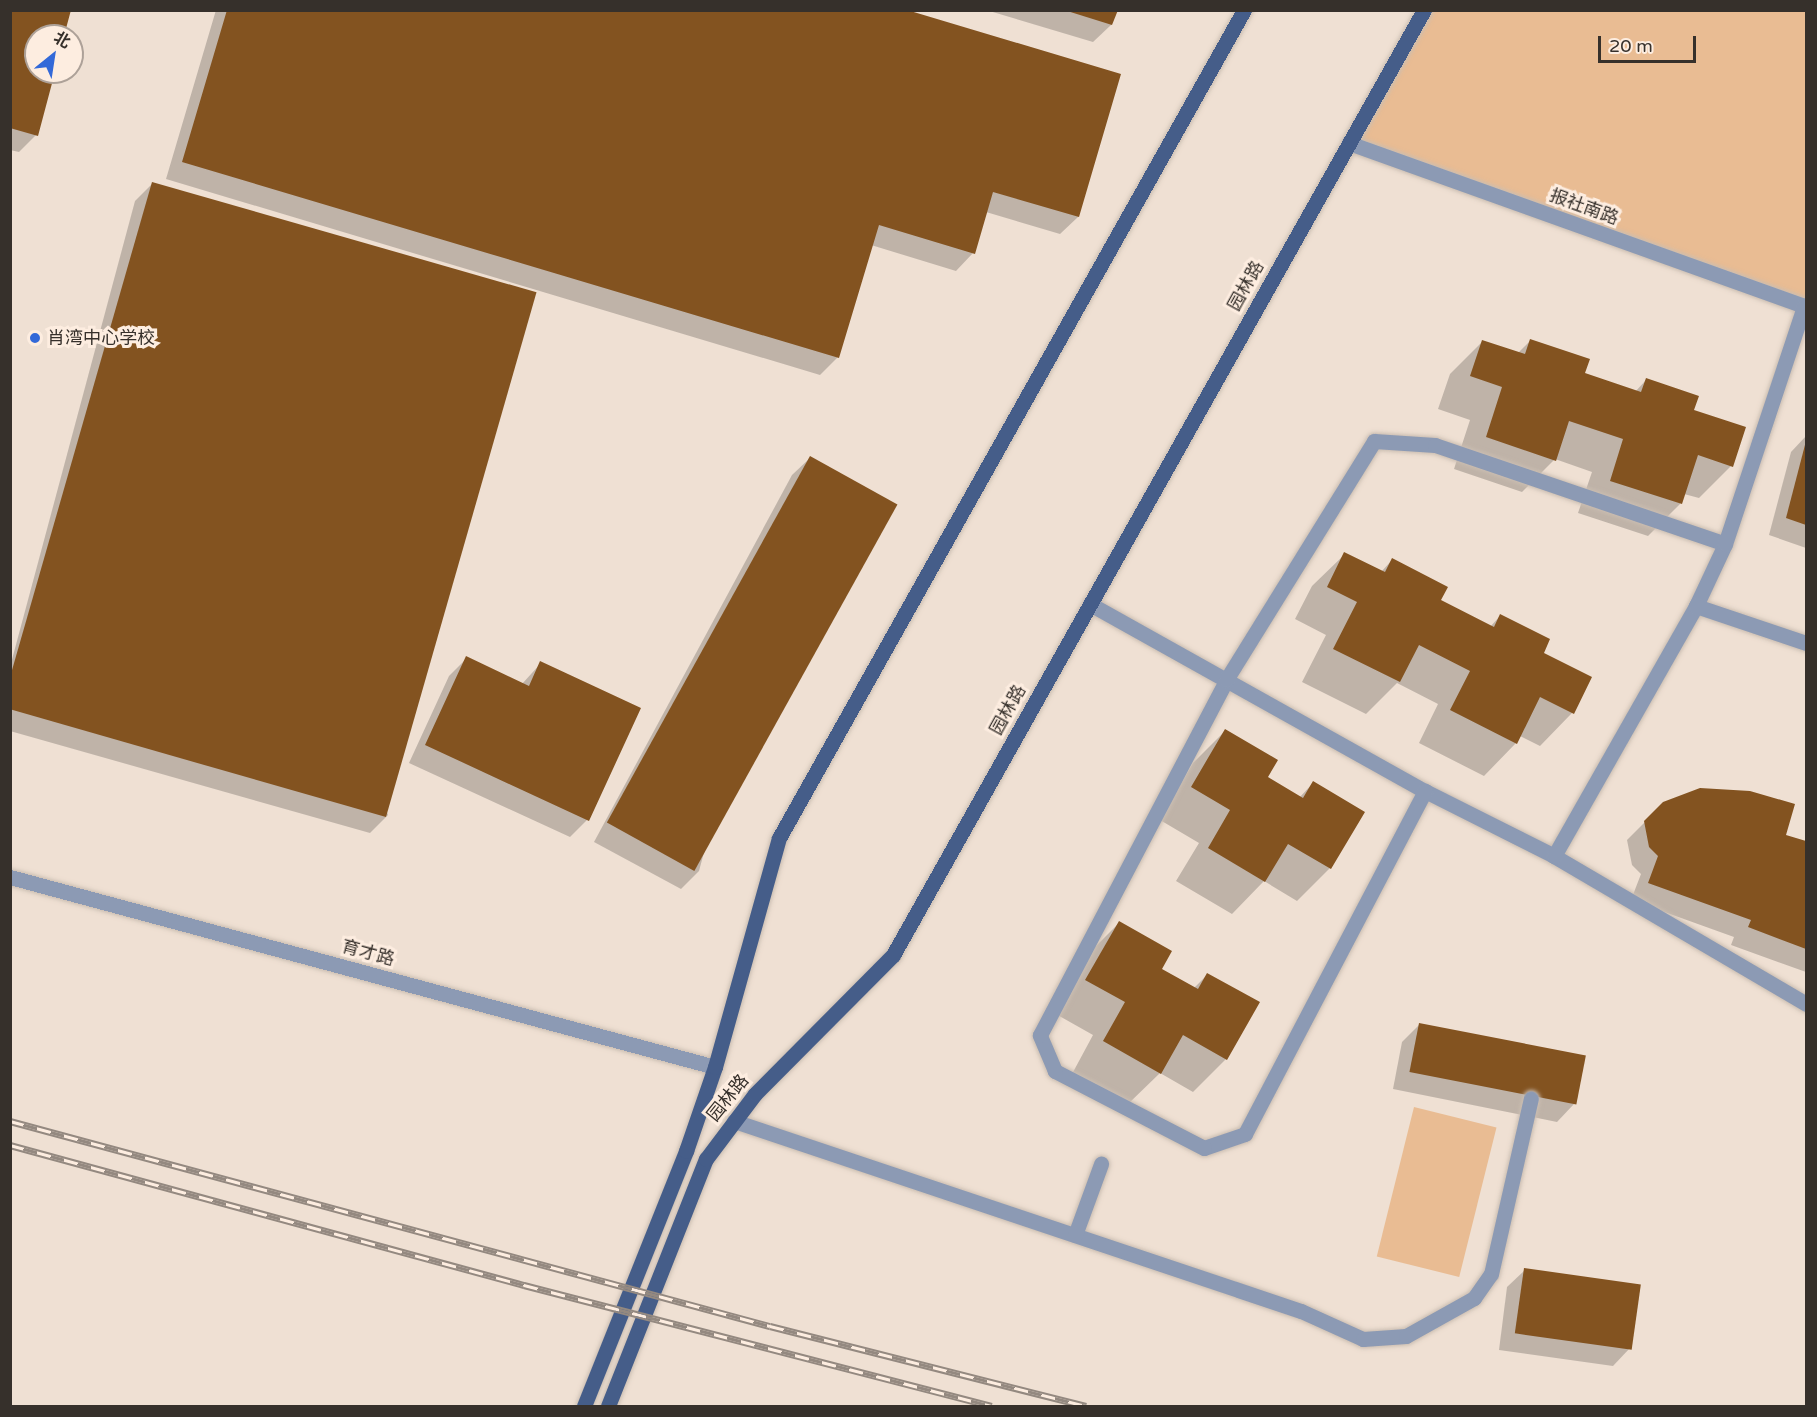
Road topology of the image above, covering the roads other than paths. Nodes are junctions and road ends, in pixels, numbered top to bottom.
1 (1244, 10) edge
2 (1424, 10) edge
3 (1349, 143) junction
4 (1805, 307) edge
5 (1725, 544) junction
6 (1090, 604) junction
7 (1696, 606) junction
8 (1806, 643) edge
9 (1226, 680) junction
10 (1425, 791) junction
11 (1554, 856) junction
12 (10, 877) edge
13 (1806, 1004) edge
14 (715, 1067) junction
15 (1530, 1098) dead end
16 (734, 1121) junction
17 (1101, 1164) dead end
18 (1075, 1235) junction
19 (584, 1407) edge
20 (608, 1407) edge

1 - 14 main road, 园林路
2 - 3 main road, 园林路
3 - 4 street, 报社南路
3 - 6 main road, 园林路
4 - 5 street
5 - 7 street
5 - 9 street
6 - 9 street
6 - 16 main road, 园林路
7 - 8 street
7 - 11 street
9 - 10 street
9 - 10 street
10 - 11 street
11 - 13 street
12 - 14 street, 育才路
14 - 19 main road, 园林路
15 - 18 street
16 - 18 street
16 - 20 main road, 园林路
17 - 18 street

